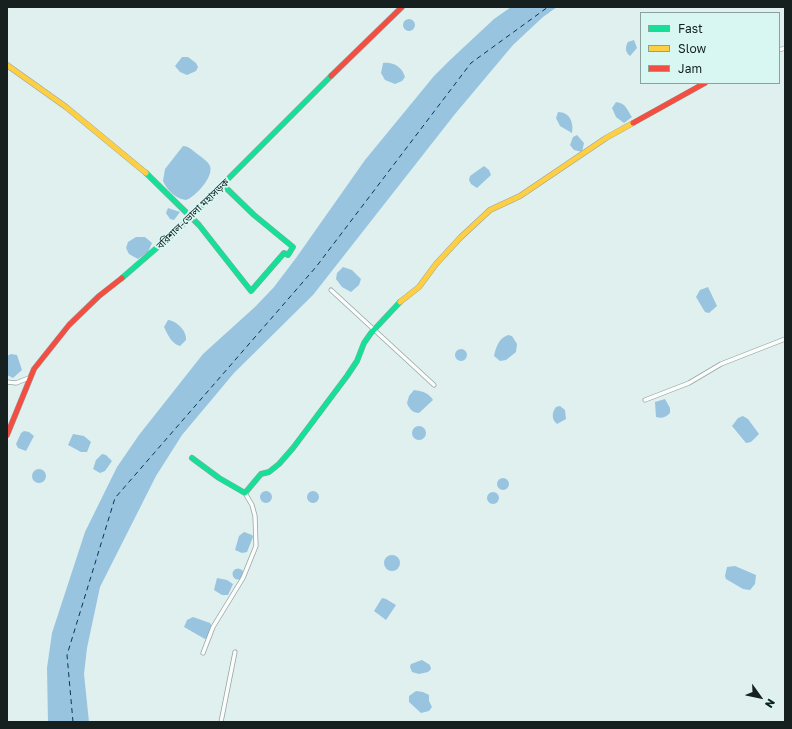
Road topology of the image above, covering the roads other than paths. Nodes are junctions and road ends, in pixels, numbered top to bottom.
1 (402, 7) edge
2 (7, 65) edge
3 (703, 84) edge
4 (223, 185) junction
5 (191, 216) junction
6 (331, 290) dead end
7 (374, 331) junction
8 (785, 339) edge
9 (29, 378) junction
10 (7, 382) edge
11 (434, 385) dead end
12 (645, 400) dead end
13 (7, 435) edge
14 (192, 458) dead end
15 (244, 493) junction
16 (235, 652) dead end
17 (203, 653) dead end
18 (221, 722) edge

1 - 4 main road, বরিশাল-ভোলা মহাসড়ক
2 - 5 main road
3 - 7 main road
4 - 5 main road, বরিশাল-ভোলা মহাসড়ক
4 - 5 main road
5 - 9 main road, বরিশাল-ভোলা মহাসড়ক
6 - 7 street
7 - 11 street
7 - 15 main road
8 - 12 street
9 - 10 street
9 - 13 main road, বরিশাল-ভোলা মহাসড়ক
14 - 15 main road
15 - 17 street
16 - 18 street

